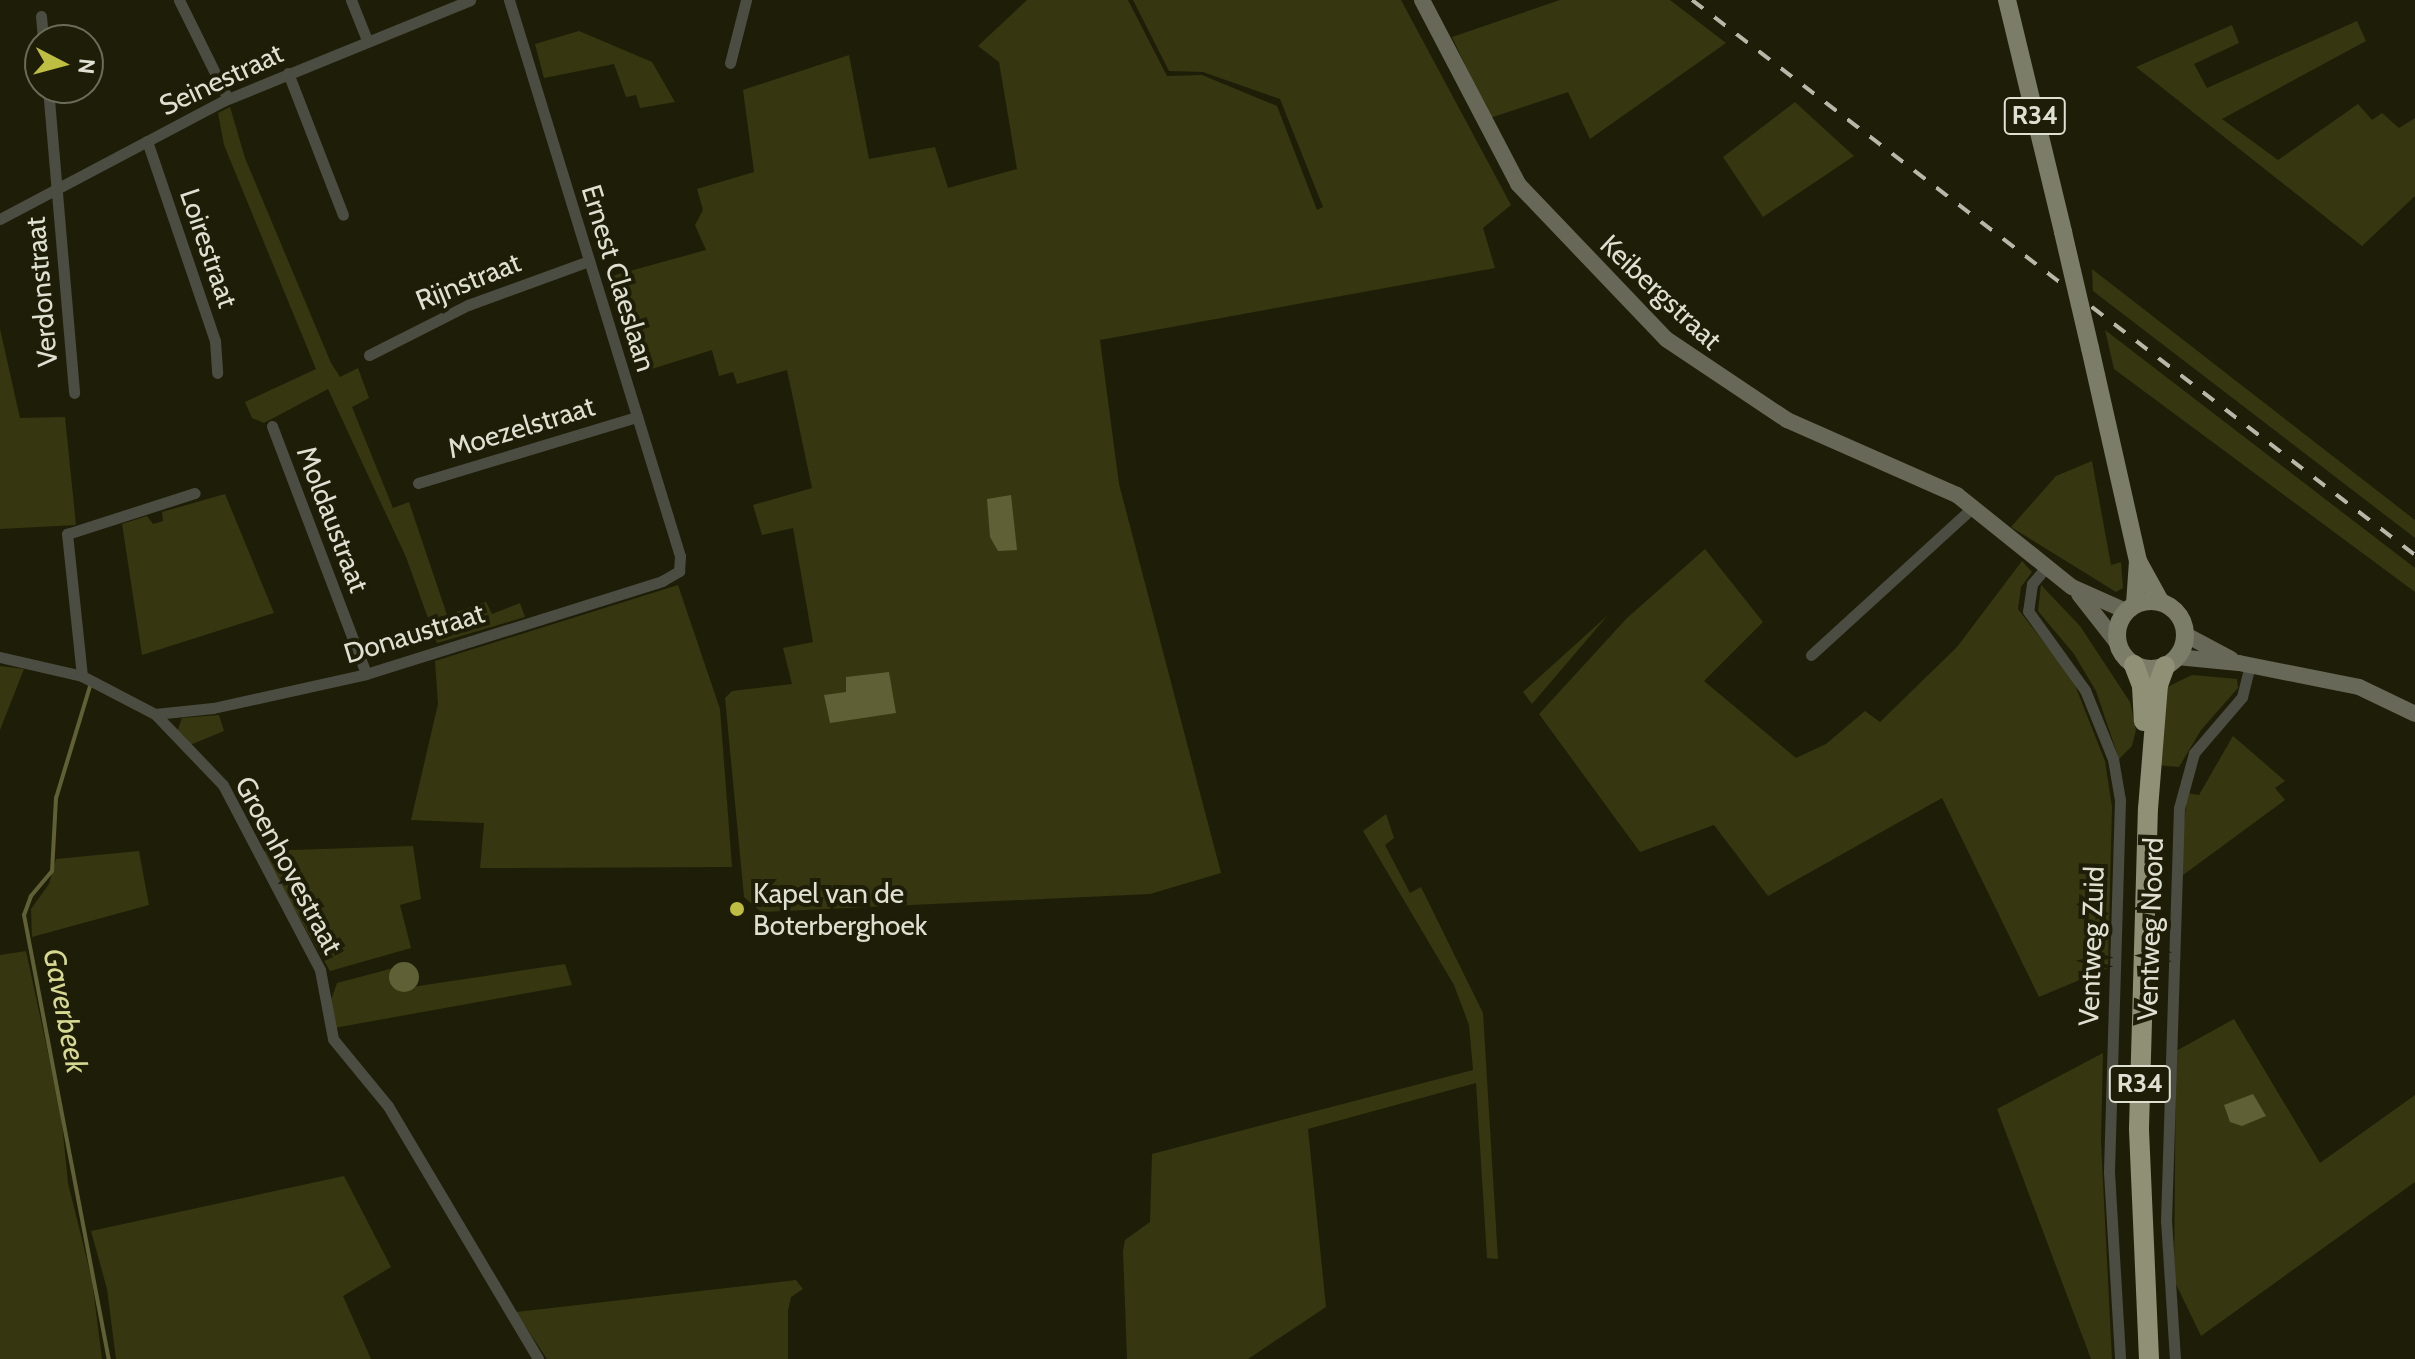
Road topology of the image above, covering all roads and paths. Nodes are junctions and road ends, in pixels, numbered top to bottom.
1 (179, 0) edge
2 (351, 0) edge
3 (470, 0) edge
4 (509, 0) edge
5 (746, 0) edge
6 (1422, 0) edge
7 (2007, 0) edge
8 (41, 16) dead end
9 (42, 24) edge
10 (367, 40) junction
11 (730, 63) dead end
12 (288, 73) junction
13 (228, 99) junction
14 (49, 104) edge
15 (147, 141) junction
16 (56, 188) junction
17 (343, 215) dead end
18 (0, 219) edge
19 (589, 261) junction
20 (369, 355) dead end
21 (217, 373) dead end
22 (74, 393) dead end
23 (637, 417) junction
24 (272, 426) dead end
25 (418, 483) dead end
26 (195, 493) dead end
27 (1973, 507) junction
28 (2138, 561) junction
29 (2047, 566) junction
30 (679, 571) joint
31 (2072, 587) junction
32 (2160, 601) junction
33 (2131, 608) junction
34 (2186, 635) junction
35 (2118, 644) junction
36 (1811, 655) dead end
37 (0, 657) edge
38 (2171, 662) junction
39 (2244, 664) junction
40 (2134, 665) junction
41 (366, 674) junction
42 (82, 676) junction
43 (155, 714) junction
44 (2415, 714) edge
45 (2148, 809) junction
46 (538, 1359) edge
47 (2120, 1359) edge
48 (2149, 1359) edge
49 (2175, 1359) edge

1 - 13 street
2 - 10 street
3 - 10 street, Seinestraat
4 - 19 street, Ernest Claeslaan
5 - 11 street
6 - 27 street, Keibergstraat
7 - 28 main road, R34, bridge
8 - 9 street
10 - 12 street, Seinestraat
12 - 13 street, Seinestraat
12 - 17 street
13 - 15 street, Seinestraat
14 - 16 street, Verdonstraat
15 - 16 street, Seinestraat
15 - 21 street, Loirestraat
16 - 18 street, Seinestraat
16 - 22 street, Verdonstraat
19 - 20 street, Rijnstraat
19 - 23 street, Ernest Claeslaan
23 - 25 street, Moezelstraat
23 - 30 street, Ernest Claeslaan
24 - 41 street, Moldaustraat
26 - 42 street
27 - 29 street, Keibergstraat
27 - 36 street
28 - 32 main road, R34
28 - 33 main road, R34
29 - 31 street, Keibergstraat
29 - 47 street, Ventweg Zuid
30 - 41 street, Donaustraat
31 - 33 street, Keibergstraat
31 - 35 street, Keibergstraat
32 - 33 main road
32 - 34 main road
33 - 35 main road
34 - 38 main road
34 - 39 street
35 - 40 main road
37 - 42 street, Groenhovestraat
38 - 39 street
38 - 40 main road
38 - 45 highway, R34
39 - 44 street
39 - 49 street, Ventweg Noord
40 - 45 highway, R34
41 - 43 street, Donaustraat
42 - 43 street, Groenhovestraat
43 - 46 street, Groenhovestraat
45 - 48 highway, R34

